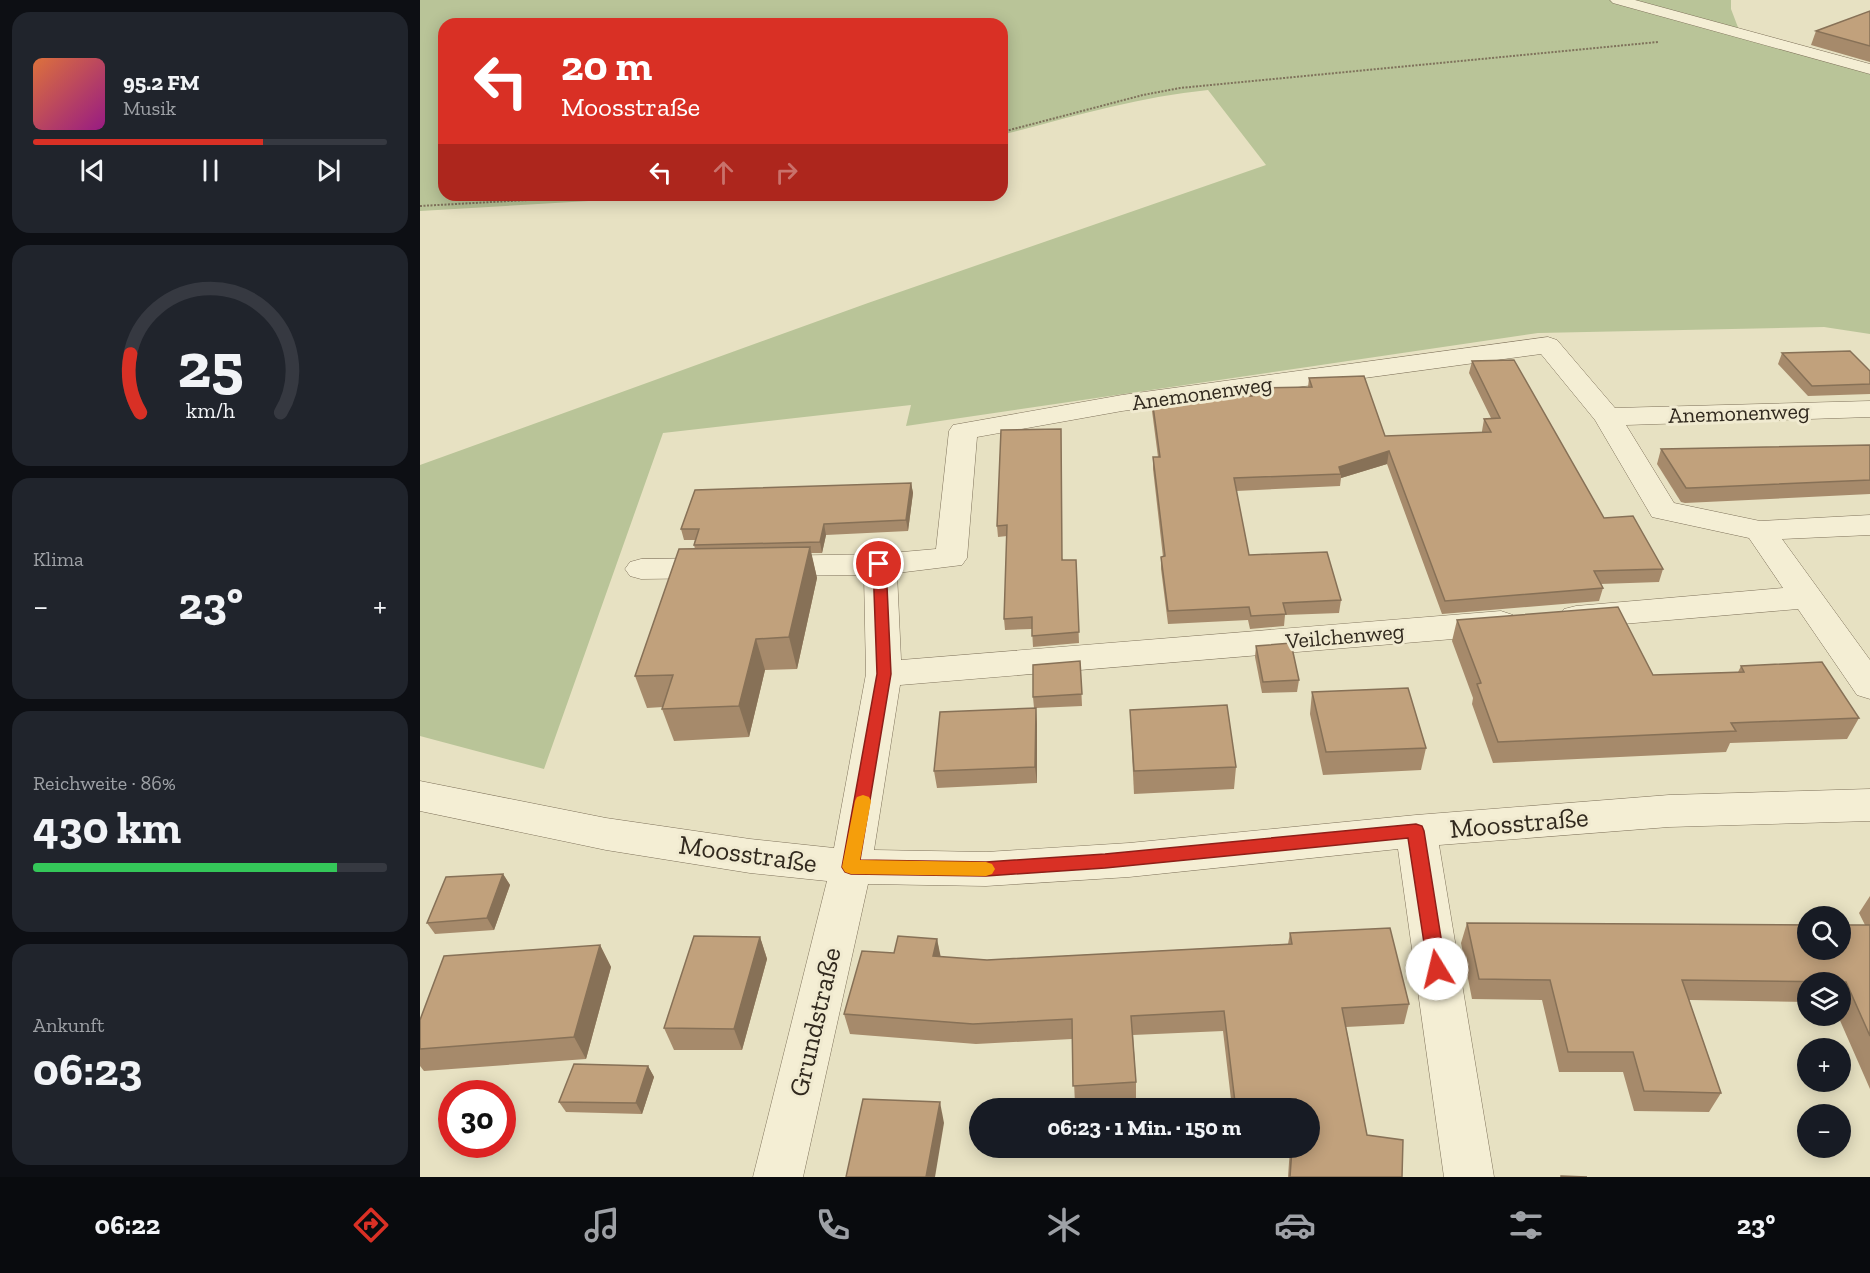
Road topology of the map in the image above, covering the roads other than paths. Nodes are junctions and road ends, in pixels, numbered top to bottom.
1 (1618, 0) edge
2 (1870, 69) edge
3 (1870, 409) edge
4 (1608, 417) junction
5 (1870, 525) edge
6 (1760, 531) junction
7 (879, 564) junction
8 (641, 569) dead end
9 (1806, 597) junction
10 (884, 674) junction
11 (1870, 686) edge
12 (420, 796) edge
13 (1870, 805) edge
14 (1416, 831) junction
15 (851, 867) junction
16 (778, 1177) edge
17 (1469, 1177) edge

1 - 2 street
3 - 4 street, Anemonenweg
4 - 6 street, Anemonenweg
4 - 7 street, Anemonenweg
5 - 6 street, Anemonenweg
6 - 9 street
7 - 8 street, Anemonenweg
7 - 10 street
9 - 10 street, Veilchenweg
9 - 11 street
10 - 15 street
12 - 15 street, Moosstraße
13 - 14 street, Moosstraße
14 - 15 street, Moosstraße
14 - 17 street
15 - 16 street, Grundstraße

